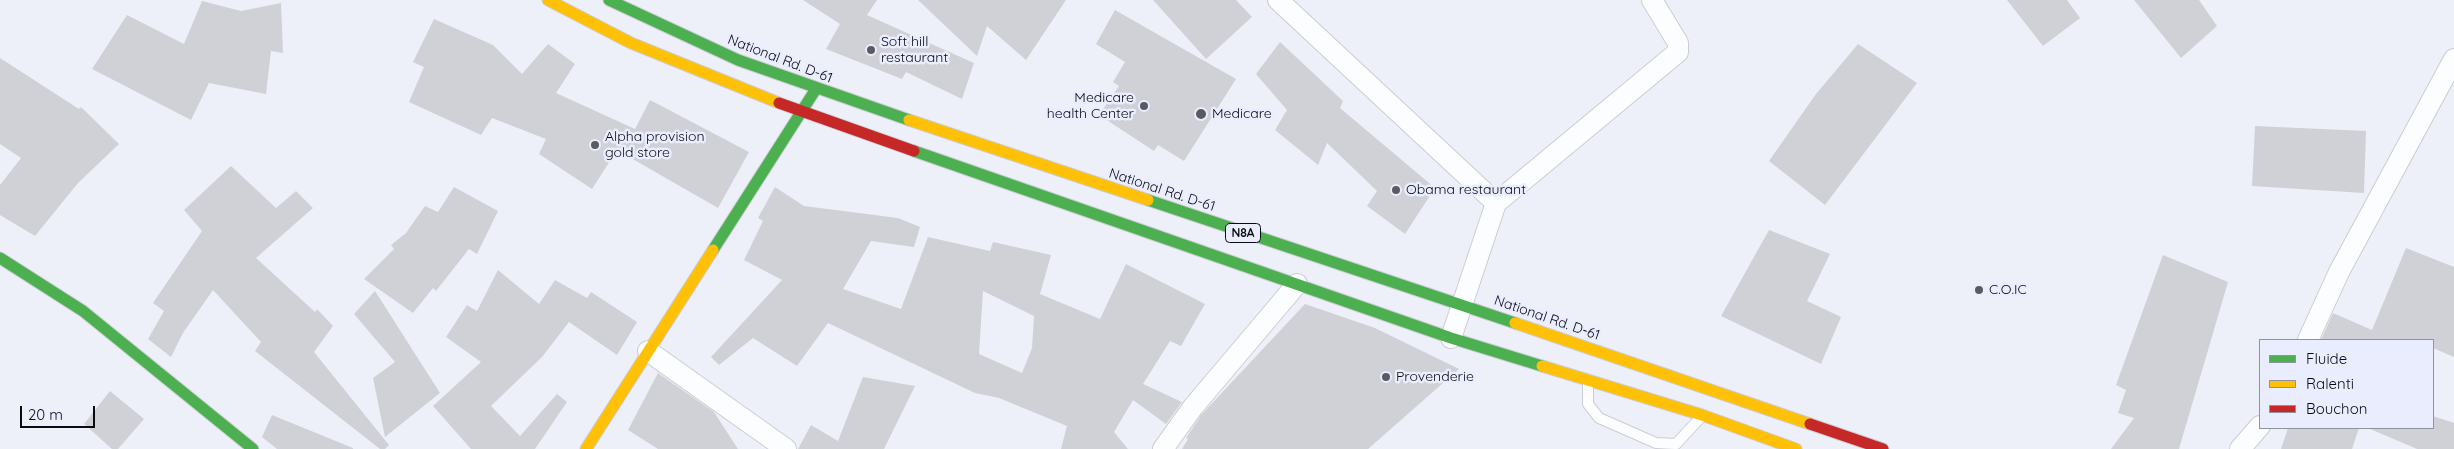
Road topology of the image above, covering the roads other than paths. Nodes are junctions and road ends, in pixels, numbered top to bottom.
1 (548, 0) edge
2 (1278, 0) edge
3 (1652, 0) edge
4 (620, 3) edge
5 (631, 43) junction
6 (2454, 59) edge
7 (816, 89) junction
8 (801, 112) junction
9 (1496, 202) junction
10 (0, 258) edge
11 (1297, 284) junction
12 (1462, 305) junction
13 (1451, 338) junction
14 (2308, 339) edge
15 (648, 351) junction
16 (1588, 379) junction
17 (1702, 416) junction
18 (2259, 427) edge
19 (253, 449) edge
20 (586, 449) edge
21 (786, 449) edge
22 (1163, 449) edge
23 (1796, 449) edge
24 (1883, 449) edge
25 (2240, 449) edge

1 - 5 main road, N8A
2 - 9 street
3 - 9 street
4 - 5 street
4 - 7 main road, National Rd. D-61 / N8A
5 - 8 main road, N8A
6 - 14 street
7 - 8 main road
7 - 12 main road, National Rd. D-61 / N8A
8 - 11 main road, N8A
8 - 15 main road
9 - 12 street
10 - 19 main road
11 - 13 main road, N8A
11 - 22 street
12 - 13 street
12 - 24 main road, National Rd. D-61 / N8A
13 - 16 main road, N8A
15 - 20 main road
15 - 21 street
16 - 17 main road, N8A
16 - 17 lane
17 - 23 main road, N8A
18 - 25 street

